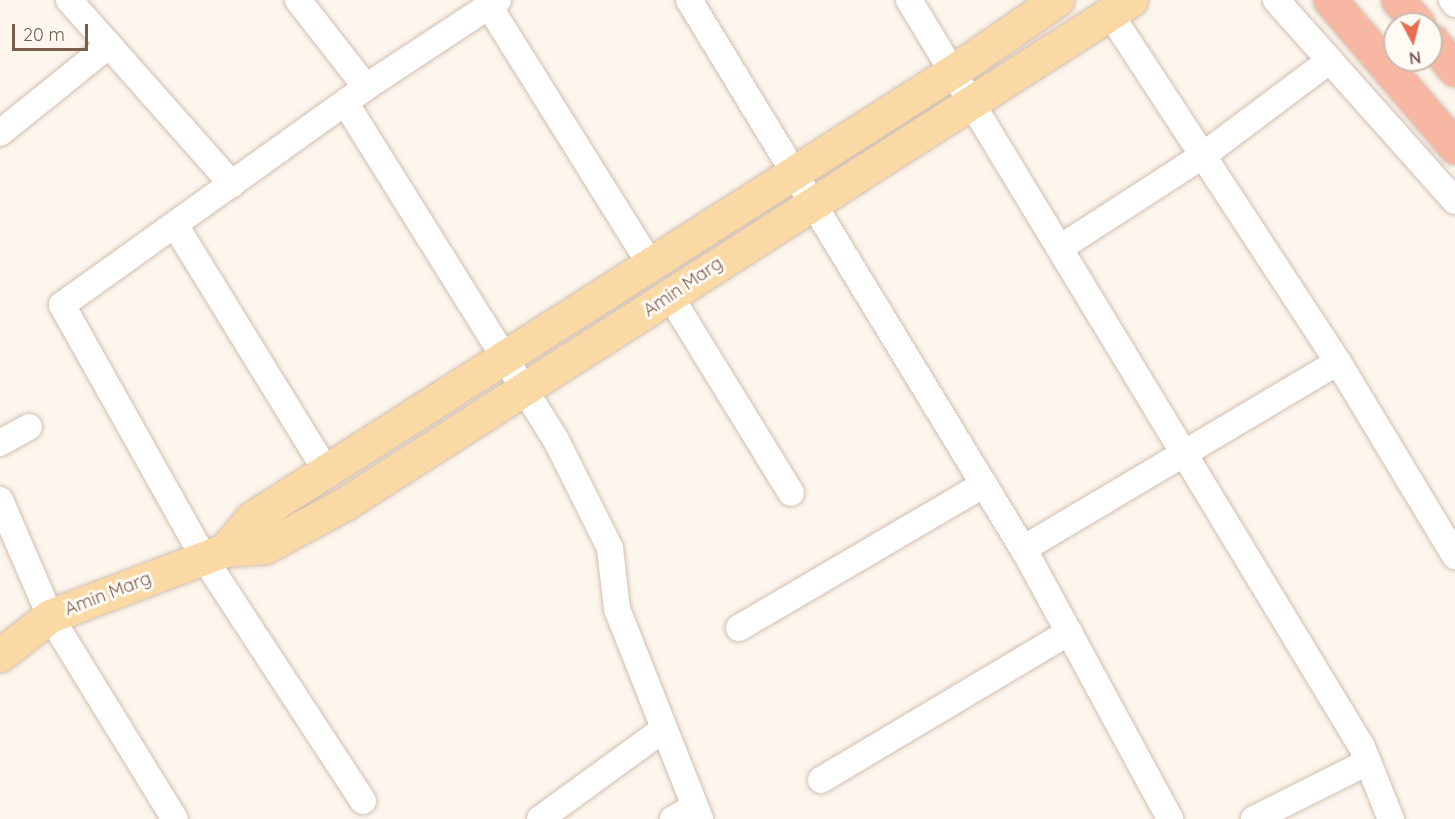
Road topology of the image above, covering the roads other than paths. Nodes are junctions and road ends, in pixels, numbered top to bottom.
1 (69, 0) edge
2 (298, 0) edge
3 (689, 0) edge
4 (909, 0) edge
5 (1057, 0) edge
6 (1276, 0) edge
7 (1330, 0) edge
8 (1452, 0) edge
9 (494, 3) edge
10 (1455, 4) edge
11 (1121, 7) edge
12 (109, 45) junction
13 (1443, 55) edge
14 (1330, 60) junction
15 (955, 70) junction
16 (1455, 70) edge
17 (366, 87) junction
18 (975, 101) junction
19 (346, 104) junction
20 (0, 133) edge
21 (1455, 147) edge
22 (1204, 154) junction
23 (797, 171) junction
24 (232, 184) junction
25 (814, 198) junction
26 (1455, 201) edge
27 (175, 225) junction
28 (1063, 246) junction
29 (650, 264) junction
30 (670, 296) junction
31 (504, 359) junction
32 (1338, 362) junction
33 (524, 393) junction
34 (29, 427) dead end
35 (0, 443) edge
36 (1184, 453) junction
37 (327, 472) junction
38 (984, 484) junction
39 (791, 493) dead end
40 (0, 500) edge
41 (1023, 549) junction
42 (215, 554) junction
43 (1455, 556) edge
44 (50, 616) junction
45 (739, 628) dead end
46 (1069, 632) junction
47 (0, 655) edge
48 (664, 729) junction
49 (1368, 762) junction
50 (821, 780) dead end
51 (363, 801) dead end
52 (689, 815) edge
53 (1167, 818) edge
54 (175, 819) edge
55 (540, 819) edge
56 (1254, 819) edge
57 (1391, 819) edge

1 - 12 street
2 - 17 street
3 - 23 street
4 - 15 street
5 - 15 main road, Amin Marg
6 - 14 street
7 - 21 highway
8 - 10 street
9 - 17 street
9 - 29 street
11 - 18 main road, Amin Marg
11 - 22 street
12 - 20 street
12 - 24 street
13 - 16 highway
14 - 22 street
14 - 26 street
15 - 18 street
15 - 23 main road, Amin Marg
17 - 19 street
18 - 25 main road, Amin Marg
18 - 28 street
19 - 24 street
19 - 31 street
22 - 28 street
22 - 32 street
23 - 25 street
23 - 29 main road, Amin Marg
24 - 27 street
25 - 30 main road, Amin Marg
25 - 38 street
27 - 37 street
27 - 42 street
28 - 36 street
29 - 31 main road, Amin Marg
30 - 33 main road, Amin Marg
30 - 39 street
31 - 33 street
31 - 37 main road, Amin Marg
32 - 36 street
32 - 43 street
33 - 42 main road, Amin Marg
33 - 48 street
34 - 35 street
36 - 41 street
36 - 49 street
37 - 42 main road, Amin Marg
38 - 41 street
38 - 45 street
40 - 44 street
41 - 46 street
42 - 44 main road, Amin Marg
42 - 51 street
44 - 47 main road, Amin Marg
44 - 54 street
46 - 50 street
46 - 53 street
48 - 52 street
48 - 55 street
49 - 56 street
49 - 57 street

